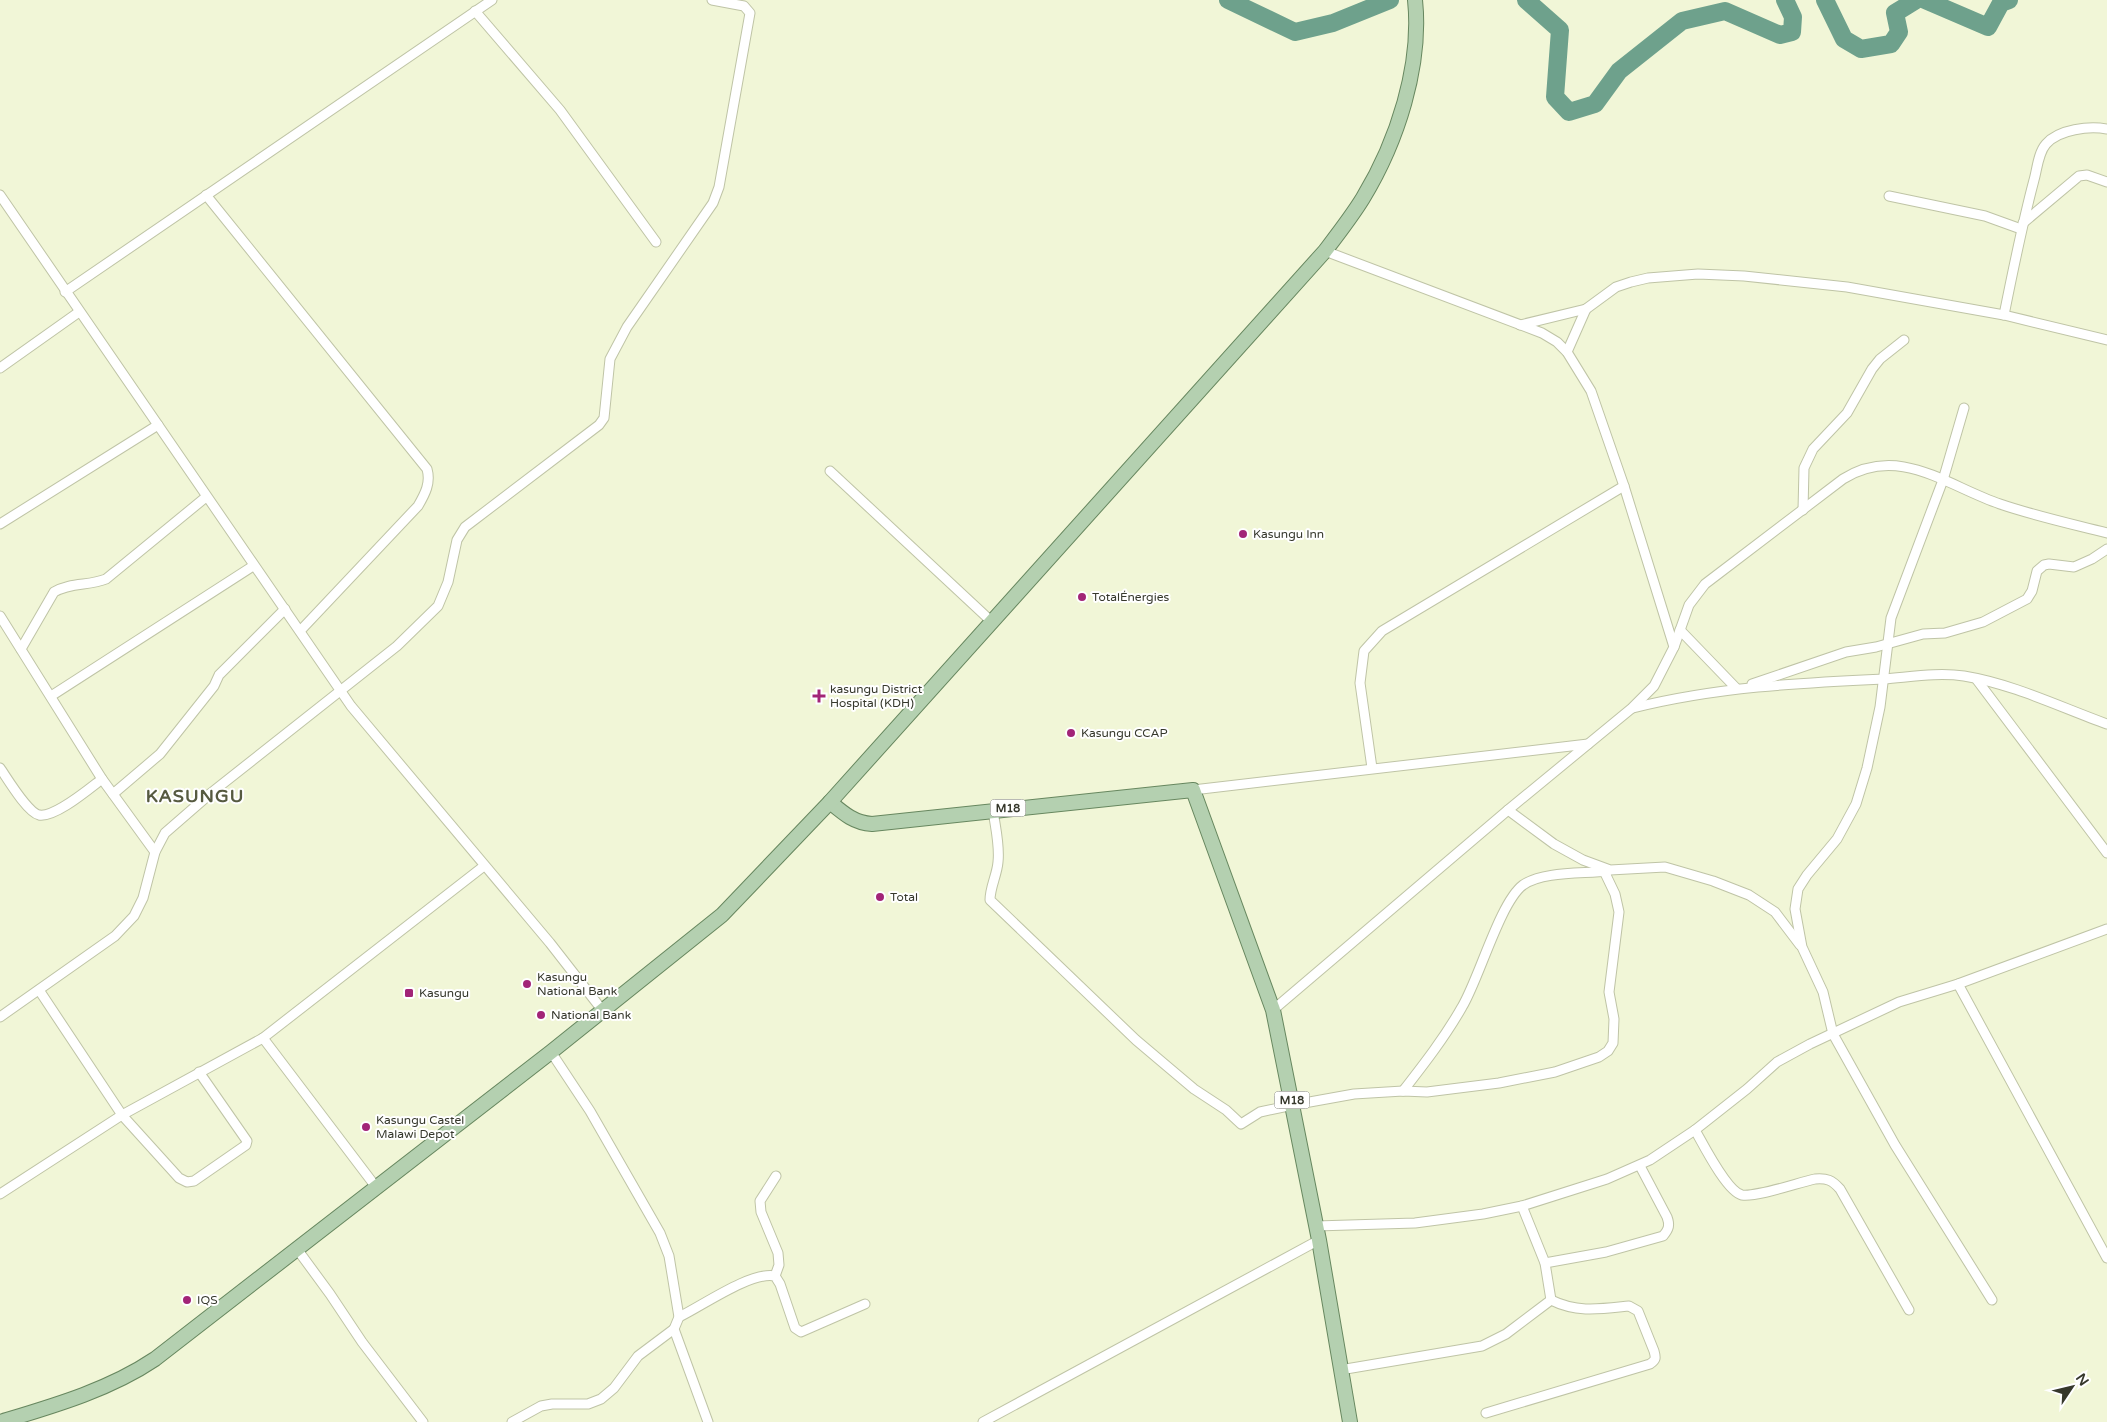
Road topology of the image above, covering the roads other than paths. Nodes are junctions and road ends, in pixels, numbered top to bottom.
1 (492, 0) edge
2 (712, 0) edge
3 (1416, 1) edge
4 (475, 11) junction
5 (2107, 129) edge
6 (2107, 182) edge
7 (0, 195) edge
8 (206, 195) junction
9 (1889, 196) dead end
10 (2022, 226) junction
11 (656, 242) dead end
12 (1325, 251) junction
13 (65, 292) junction
14 (1586, 309) junction
15 (79, 312) junction
16 (2004, 315) junction
17 (1520, 325) junction
18 (1904, 340) dead end
19 (2107, 340) edge
20 (1567, 352) junction
21 (0, 368) edge
22 (1964, 408) dead end
23 (158, 425) junction
24 (830, 471) dead end
25 (1943, 480) junction
26 (1624, 486) junction
27 (206, 497) junction
28 (1803, 510) junction
29 (0, 524) edge
30 (2107, 533) edge
31 (2107, 549) edge
32 (254, 566) junction
33 (285, 609) junction
34 (0, 616) edge
35 (991, 621) junction
36 (1680, 630) junction
37 (300, 631) junction
38 (1887, 644) junction
39 (1674, 647) junction
40 (21, 649) junction
41 (1884, 679) junction
42 (1977, 680) junction
43 (1740, 688) junction
44 (340, 690) junction
45 (51, 696) junction
46 (1632, 708) junction
47 (2107, 724) edge
48 (1589, 744) junction
49 (0, 768) edge
50 (1372, 768) junction
51 (102, 779) junction
52 (1193, 790) junction
53 (113, 794) junction
54 (830, 802) junction
55 (993, 810) junction
56 (1508, 810) junction
57 (154, 852) junction
58 (2107, 852) edge
59 (484, 866) junction
60 (1607, 871) junction
61 (2107, 929) edge
62 (1802, 947) junction
63 (1958, 984) junction
64 (39, 990) junction
65 (1273, 1010) junction
66 (603, 1011) junction
67 (0, 1017) edge
68 (1833, 1034) junction
69 (263, 1038) junction
70 (551, 1052) junction
71 (199, 1072) junction
72 (1403, 1091) junction
73 (1293, 1105) junction
74 (122, 1115) junction
75 (1695, 1130) junction
76 (1640, 1166) junction
77 (776, 1176) dead end
78 (376, 1187) junction
79 (0, 1194) edge
80 (1522, 1206) junction
81 (1316, 1226) junction
82 (1319, 1240) junction
83 (297, 1249) junction
84 (2107, 1258) edge
85 (1545, 1263) junction
86 (775, 1276) junction
87 (1551, 1300) junction
88 (1992, 1300) dead end
89 (864, 1304) dead end
90 (1909, 1310) dead end
91 (679, 1317) junction
92 (674, 1329) junction
93 (1340, 1370) junction
94 (1486, 1413) dead end
95 (0, 1422) edge
96 (423, 1422) edge
97 (512, 1422) edge
98 (708, 1422) edge
99 (983, 1422) edge
100 (1350, 1422) edge

1 - 4 street
2 - 44 street
3 - 12 main road
4 - 8 street
4 - 11 street
5 - 10 street
6 - 10 street
7 - 13 street
8 - 13 street
8 - 37 street
9 - 10 street
10 - 16 street
12 - 17 street
12 - 35 main road
13 - 15 street
14 - 16 street
14 - 17 street
14 - 20 street
15 - 21 street
15 - 23 street
16 - 19 street
17 - 20 street
18 - 28 street
20 - 26 street
22 - 25 street
23 - 27 street
23 - 29 street
24 - 35 street
25 - 28 street
25 - 30 street
25 - 38 street
26 - 39 street
26 - 50 street
27 - 32 street
27 - 40 street
28 - 36 street
31 - 38 street
32 - 33 street
32 - 45 street
33 - 37 street
33 - 53 street
34 - 40 street
35 - 54 main road
36 - 39 street
36 - 43 street
37 - 44 street
38 - 41 street
38 - 43 street
39 - 46 street
40 - 45 street
41 - 42 street
41 - 43 street
41 - 62 street
42 - 47 street
42 - 58 street
43 - 46 street
44 - 57 street
44 - 59 street
45 - 51 street
46 - 48 street
48 - 50 street
48 - 56 street
49 - 51 street
50 - 52 street
51 - 53 street
52 - 55 main road, M18
52 - 65 main road, M18
53 - 57 street
54 - 55 main road, M18
54 - 66 main road
55 - 73 street
56 - 60 street
56 - 65 street
57 - 64 street
59 - 66 street
59 - 69 street
60 - 62 street
60 - 72 street
60 - 72 street
61 - 63 street
62 - 68 street
63 - 68 street
63 - 84 street
64 - 67 street
64 - 74 street
65 - 73 main road, M18
66 - 70 main road
68 - 75 street
68 - 88 street
69 - 71 street
69 - 78 street
70 - 78 main road
70 - 91 street
71 - 74 street
71 - 74 street
72 - 73 street
73 - 81 main road, M18
74 - 79 street
75 - 76 street
75 - 90 street
76 - 80 street
76 - 85 street
77 - 86 street
78 - 83 main road
80 - 81 street
80 - 85 street
81 - 82 main road, M18
82 - 93 main road, M18
82 - 99 street
83 - 95 main road
83 - 96 street
85 - 87 street
86 - 89 street
86 - 91 street
87 - 93 street
87 - 94 street
91 - 92 street
92 - 97 street
92 - 98 street
93 - 100 main road, M18

